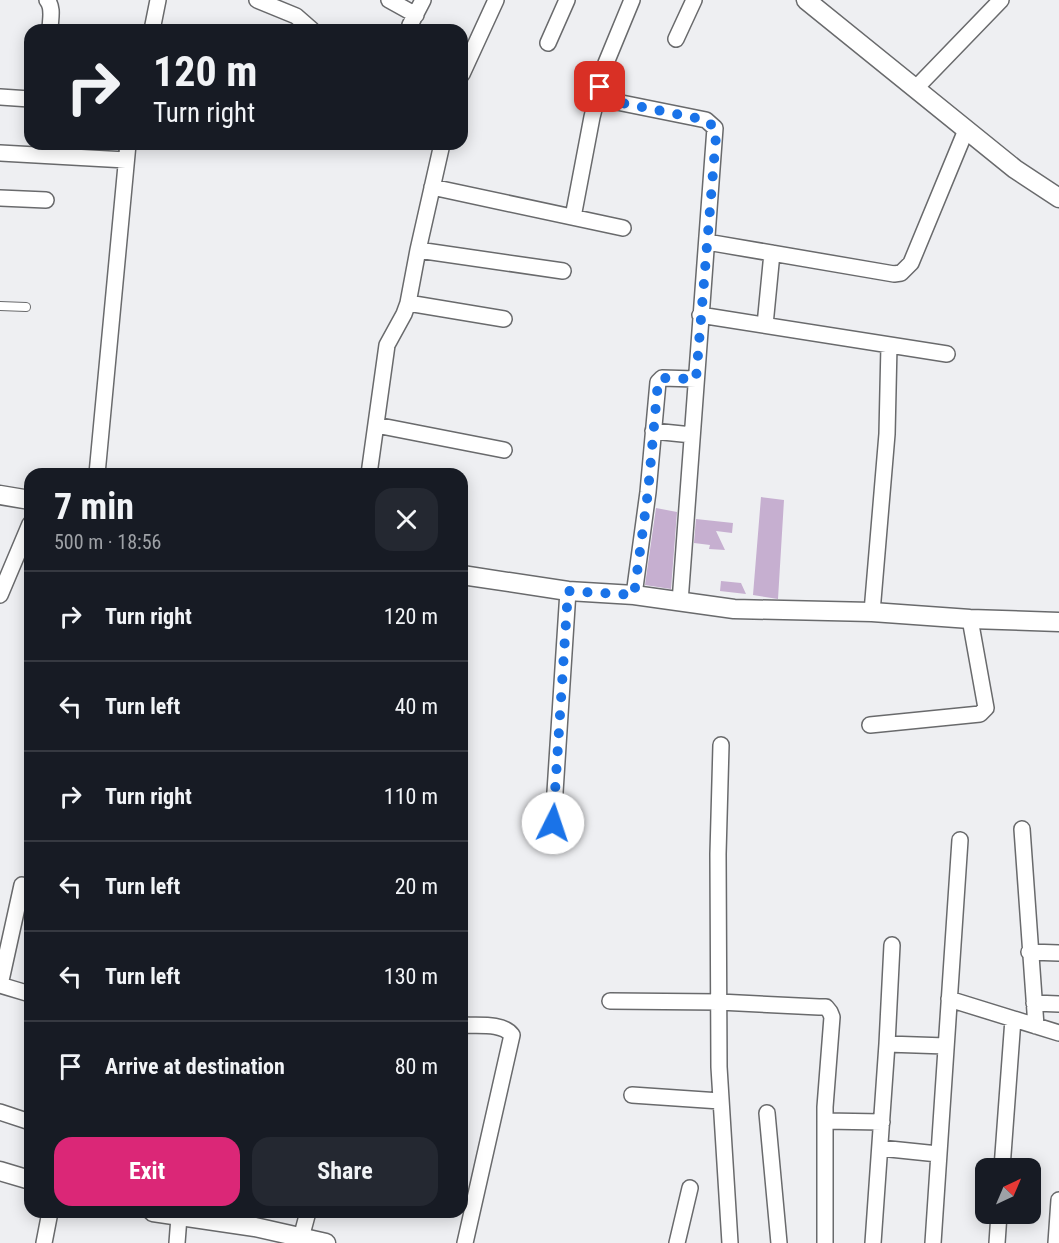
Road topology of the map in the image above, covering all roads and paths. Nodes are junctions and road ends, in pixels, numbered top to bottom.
1 (47, 0) edge
2 (158, 0) edge
3 (257, 0) edge
4 (389, 0) edge
5 (423, 0) edge
6 (496, 0) edge
7 (567, 0) edge
8 (632, 0) edge
9 (694, 0) edge
10 (806, 0) edge
11 (1001, 0) edge
12 (50, 24) edge
13 (153, 24) edge
14 (305, 24) edge
15 (676, 39) dead end
16 (548, 43) dead end
17 (468, 61) edge
18 (915, 89) junction
19 (0, 98) edge
20 (597, 98) junction
21 (24, 99) edge
22 (966, 130) junction
23 (441, 150) edge
24 (127, 152) edge
25 (0, 153) edge
26 (432, 187) junction
27 (0, 198) edge
28 (1059, 198) edge
29 (46, 200) dead end
30 (573, 217) junction
31 (623, 228) dead end
32 (707, 242) junction
33 (418, 250) junction
34 (772, 253) junction
35 (563, 271) dead end
36 (408, 303) junction
37 (0, 306) edge
38 (26, 307) dead end
39 (700, 315) junction
40 (504, 319) dead end
41 (765, 325) junction
42 (890, 345) junction
43 (947, 354) dead end
44 (696, 379) junction
45 (376, 425) junction
46 (653, 431) junction
47 (692, 435) junction
48 (504, 450) dead end
49 (98, 468) edge
50 (370, 468) edge
51 (0, 495) edge
52 (24, 499) edge
53 (24, 538) edge
54 (468, 576) edge
55 (1, 590) edge
56 (568, 591) junction
57 (634, 595) junction
58 (680, 602) junction
59 (872, 612) junction
60 (970, 619) junction
61 (1059, 622) edge
62 (870, 725) dead end
63 (721, 745) dead end
64 (553, 823) dead end
65 (1022, 829) dead end
66 (960, 840) dead end
67 (22, 885) dead end
68 (892, 945) dead end
69 (1029, 952) junction
70 (1059, 953) edge
71 (0, 985) edge
72 (24, 991) edge
73 (949, 999) junction
74 (610, 1001) dead end
75 (719, 1002) junction
76 (1034, 1003) junction
77 (1059, 1004) edge
78 (1013, 1019) junction
79 (468, 1025) edge
80 (1036, 1026) junction
81 (1059, 1033) edge
82 (887, 1044) junction
83 (946, 1046) junction
84 (632, 1095) dead end
85 (720, 1101) junction
86 (0, 1112) edge
87 (767, 1113) dead end
88 (24, 1120) edge
89 (825, 1121) junction
90 (882, 1122) junction
91 (880, 1148) junction
92 (938, 1154) junction
93 (1003, 1158) edge
94 (0, 1171) edge
95 (24, 1178) edge
96 (690, 1188) dead end
97 (1059, 1200) edge
98 (49, 1218) edge
99 (179, 1218) edge
100 (193, 1218) edge
101 (306, 1218) edge
102 (998, 1224) edge
103 (301, 1238) junction
104 (44, 1243) edge
105 (177, 1243) edge
106 (326, 1243) edge
107 (465, 1243) edge
108 (677, 1243) edge
109 (730, 1243) edge
110 (779, 1243) edge
111 (825, 1243) edge
112 (873, 1243) edge
113 (933, 1243) edge
114 (997, 1243) edge
115 (1056, 1243) edge

1 - 12 street
2 - 13 street
3 - 14 street
4 - 5 street
6 - 17 street
7 - 16 street
8 - 20 street
9 - 15 street
10 - 18 street
11 - 18 street
18 - 22 street
19 - 21 street
20 - 30 street
20 - 32 street
22 - 28 street
22 - 34 street
23 - 26 street
24 - 25 street
24 - 49 street
26 - 30 street
26 - 33 street
27 - 29 street
30 - 31 street
32 - 34 street
32 - 39 street
33 - 35 street
33 - 36 street
34 - 41 street
36 - 40 street
36 - 45 street
37 - 38 lane
39 - 41 street
39 - 44 street
41 - 42 street
42 - 43 street
42 - 59 street
44 - 46 street
44 - 47 street
45 - 48 street
45 - 50 street
46 - 47 street
46 - 57 street
47 - 58 street
51 - 52 street
53 - 55 street
54 - 56 street
56 - 57 street
56 - 64 street
57 - 58 street
58 - 59 street
59 - 60 street
60 - 61 street
60 - 62 street
63 - 75 street
65 - 69 street
66 - 73 street
67 - 71 street
68 - 82 street
69 - 70 street
69 - 76 street
71 - 72 street
73 - 78 street
73 - 83 street
74 - 75 street
75 - 85 street
75 - 89 street
76 - 77 street
76 - 80 street
78 - 80 street
78 - 93 street
79 - 107 street
80 - 81 street
82 - 83 street
82 - 90 street
83 - 92 street
84 - 85 street
85 - 109 street
86 - 88 street
87 - 110 street
89 - 90 street
89 - 111 street
90 - 91 street
91 - 92 street
91 - 112 street
92 - 113 street
94 - 95 street
96 - 108 street
97 - 115 street
98 - 104 street
99 - 105 street
100 - 103 street
101 - 103 street
102 - 114 street
103 - 106 street

